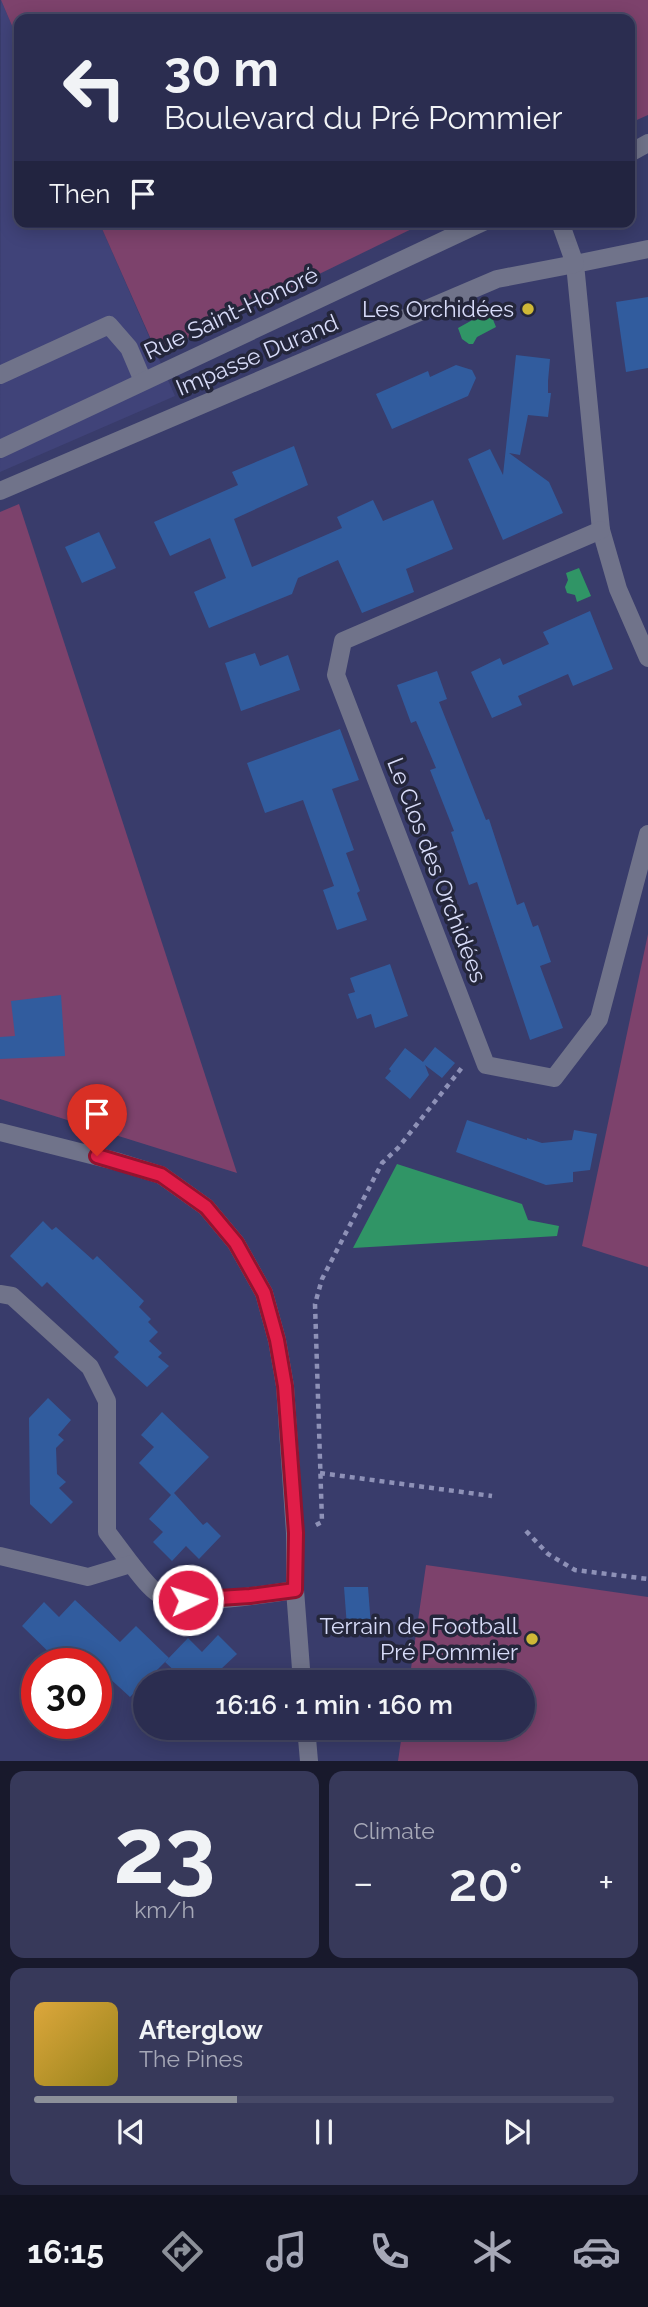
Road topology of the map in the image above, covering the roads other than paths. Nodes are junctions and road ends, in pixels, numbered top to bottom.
1 (470, 228) edge
2 (562, 228) edge
3 (648, 250) edge
4 (575, 264) junction
5 (0, 375) edge
6 (144, 382) junction
7 (0, 449) edge
8 (0, 491) edge
9 (601, 530) junction
10 (648, 658) edge
11 (648, 834) edge
12 (0, 1132) edge
13 (0, 1294) edge
14 (0, 1556) edge
15 (131, 1564) junction
16 (295, 1590) junction
17 (301, 1670) edge
18 (307, 1740) edge
19 (309, 1761) edge

1 - 6 street, Rue Saint-Honoré
2 - 4 street
3 - 4 street, Impasse Durand
4 - 8 street, Impasse Durand
4 - 9 street
5 - 6 street
6 - 7 street, Rue Saint-Honoré
9 - 10 street
9 - 11 street, Le Clos des Orchidées
12 - 16 street
13 - 15 street
14 - 15 street
15 - 16 street
16 - 17 street
18 - 19 street

